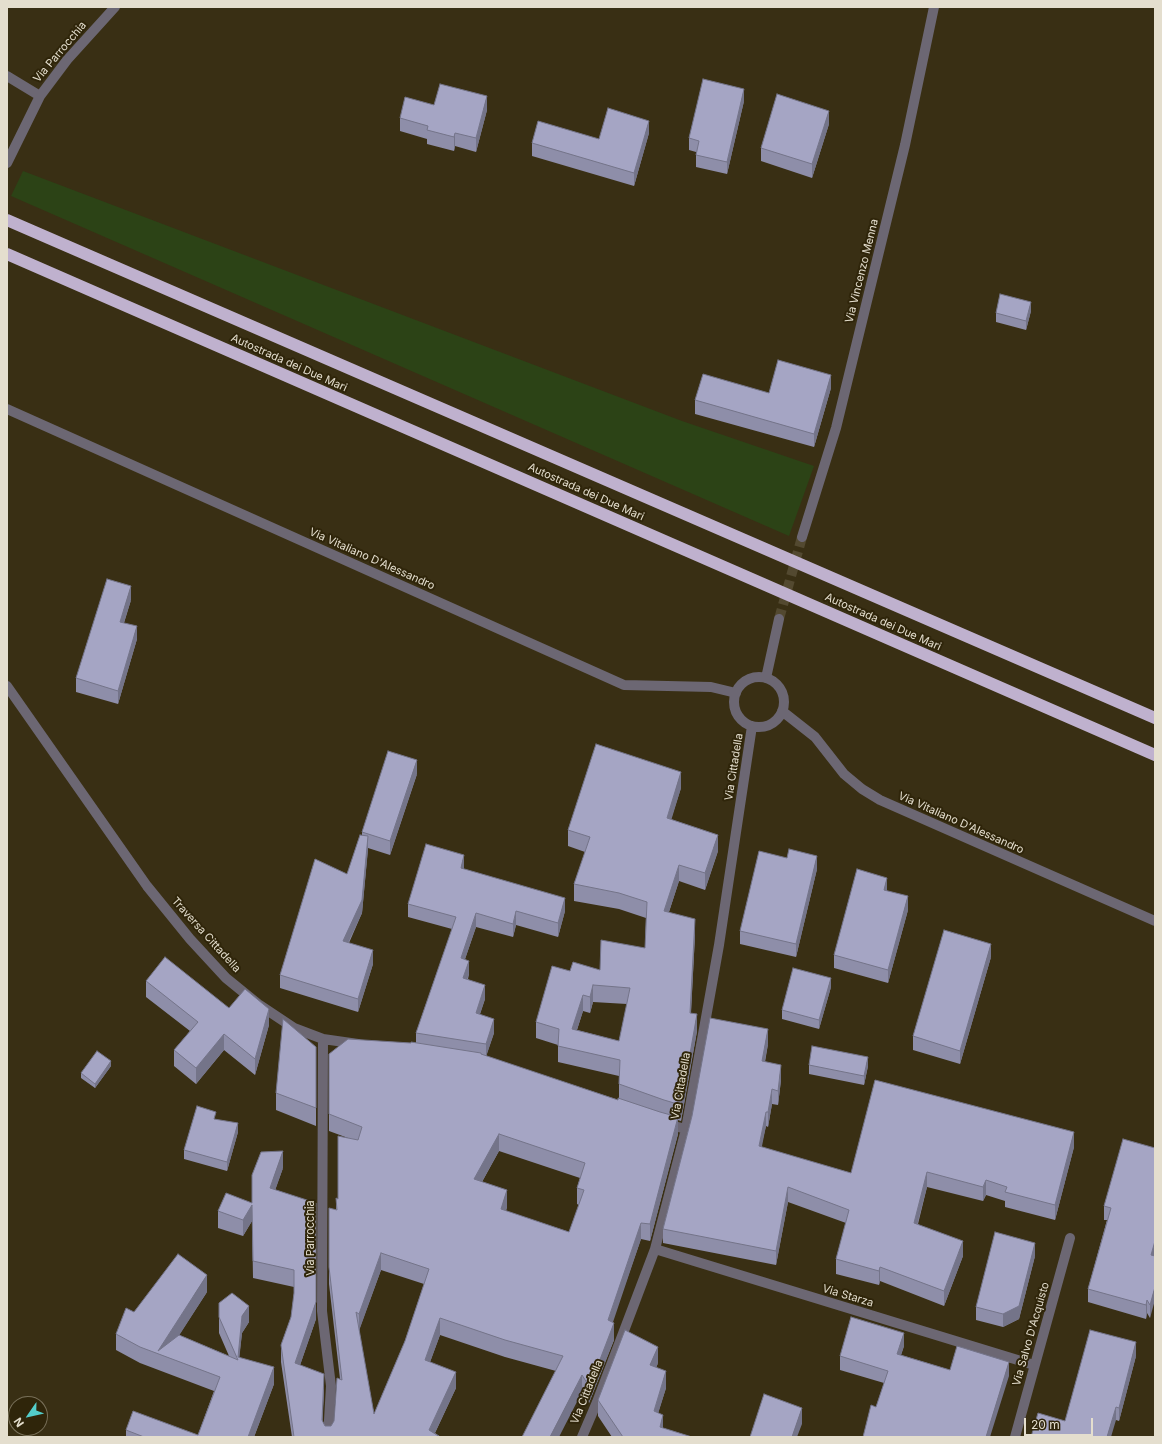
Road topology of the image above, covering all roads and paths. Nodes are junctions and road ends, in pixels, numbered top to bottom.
1 (115, 7) edge
2 (934, 7) edge
3 (7, 76) edge
4 (40, 96) junction
5 (7, 162) edge
6 (7, 220) edge
7 (7, 254) edge
8 (7, 409) edge
9 (802, 537) tunnel mouth
10 (779, 619) tunnel mouth
11 (766, 678) junction
12 (7, 686) edge
13 (736, 693) junction
14 (782, 711) junction
15 (1155, 718) edge
16 (752, 726) junction
17 (1155, 754) edge
18 (1155, 921) edge
19 (323, 1039) junction
20 (369, 1046) edge
21 (654, 1120) edge
22 (686, 1129) junction
23 (1070, 1238) dead end
24 (655, 1249) junction
25 (1034, 1365) junction
26 (328, 1437) edge
27 (582, 1437) edge
28 (1015, 1437) edge

1 - 4 street, Via Parrocchia
2 - 9 street, Via Vincenzo Menna
3 - 4 street, Via Parrocchia
4 - 5 street, Via Parrocchia
6 - 15 highway, Autostrada dei Due Mari
7 - 17 highway, Autostrada dei Due Mari
8 - 13 street, Via Vitaliano D'Alessandro
10 - 11 street
11 - 13 street
11 - 14 street
12 - 19 street, Traversa Cittadella
13 - 16 street
14 - 16 street
14 - 18 street, Via Vitaliano D'Alessandro
16 - 22 street, Via Cittadella
19 - 20 street, Traversa Cittadella
19 - 26 street, Via Parrocchia
21 - 22 street
22 - 24 street, Via Cittadella
23 - 25 street, Via Salvo D'Acquisto
24 - 25 street, Via Starza
24 - 27 street, Via Cittadella
25 - 28 street, Via Salvo D'Acquisto

